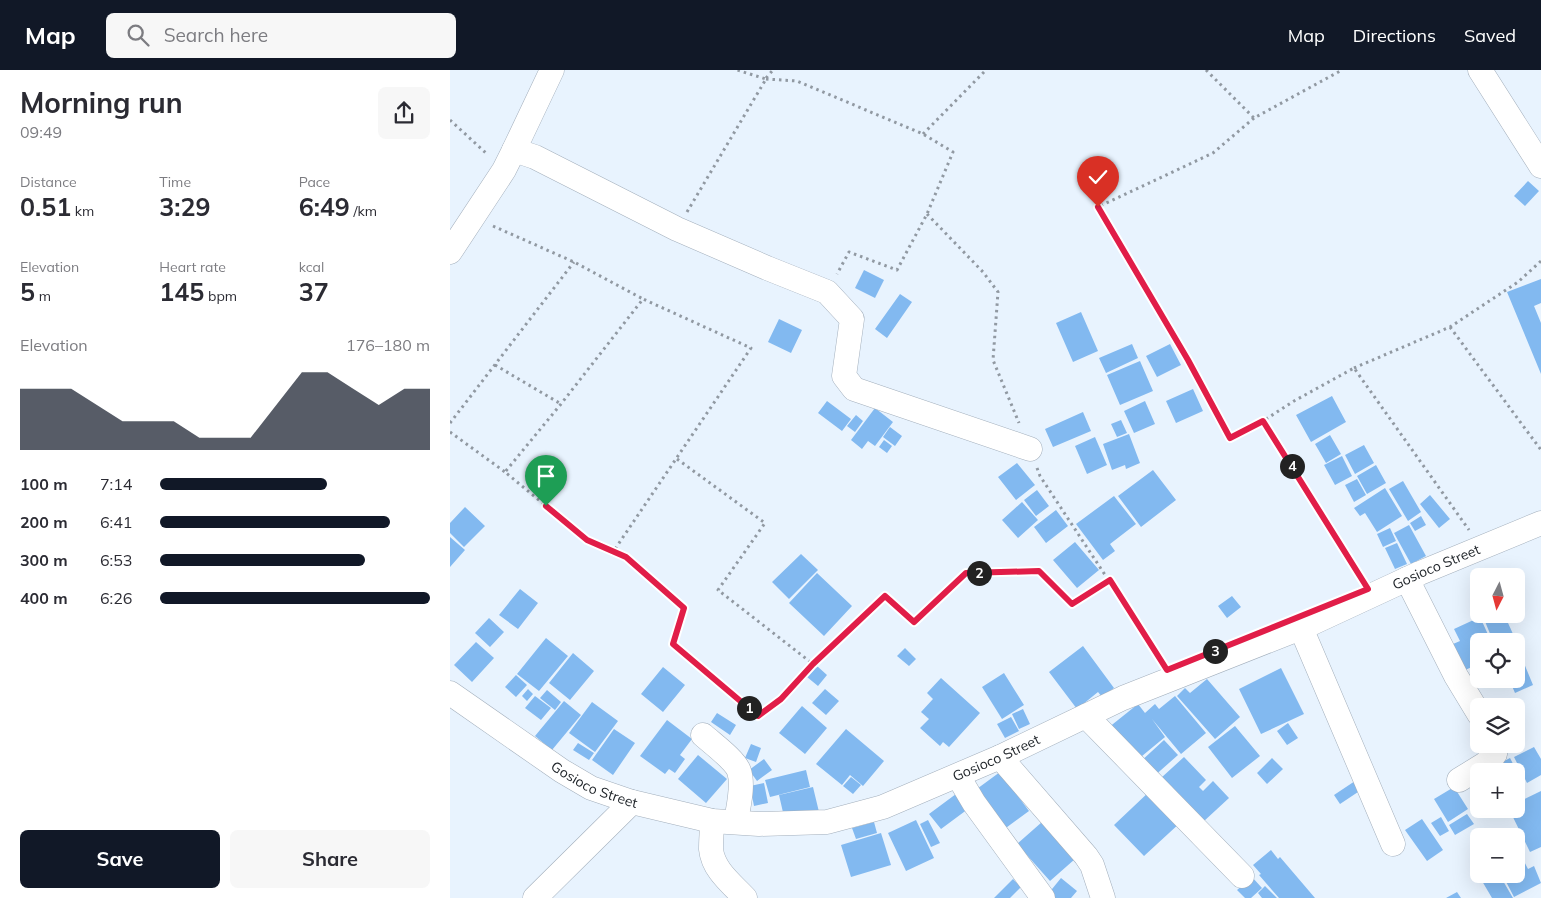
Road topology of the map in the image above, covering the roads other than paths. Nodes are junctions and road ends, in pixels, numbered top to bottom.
1 (552, 70) edge
2 (1480, 70) edge
3 (509, 160) junction
4 (1541, 166) edge
5 (450, 252) edge
6 (1030, 449) road end
7 (1541, 523) edge
8 (1407, 579) junction
9 (1301, 628) junction
10 (450, 693) edge
11 (1470, 699) edge
12 (1086, 716) junction
13 (703, 735) dead end
14 (1495, 753) edge
15 (1000, 757) junction
16 (958, 776) junction
17 (1459, 780) dead end
18 (632, 802) junction
19 (712, 821) junction
20 (736, 822) junction
21 (1393, 844) dead end
22 (1242, 876) dead end
23 (535, 898) edge
24 (745, 898) edge
25 (1043, 898) edge
26 (1103, 898) edge

1 - 3 street
2 - 4 street
3 - 5 street
3 - 6 street
7 - 8 street, Gosioco Street
8 - 9 street, Gosioco Street
8 - 11 street
9 - 12 street, Gosioco Street
9 - 21 street
10 - 18 street, Gosioco Street
12 - 15 street, Gosioco Street
12 - 22 street
13 - 20 street
14 - 17 street
15 - 16 street, Gosioco Street
15 - 26 street
16 - 20 street, Gosioco Street
16 - 25 street
18 - 19 street, Gosioco Street
18 - 23 street
19 - 20 street, Gosioco Street
19 - 24 street

